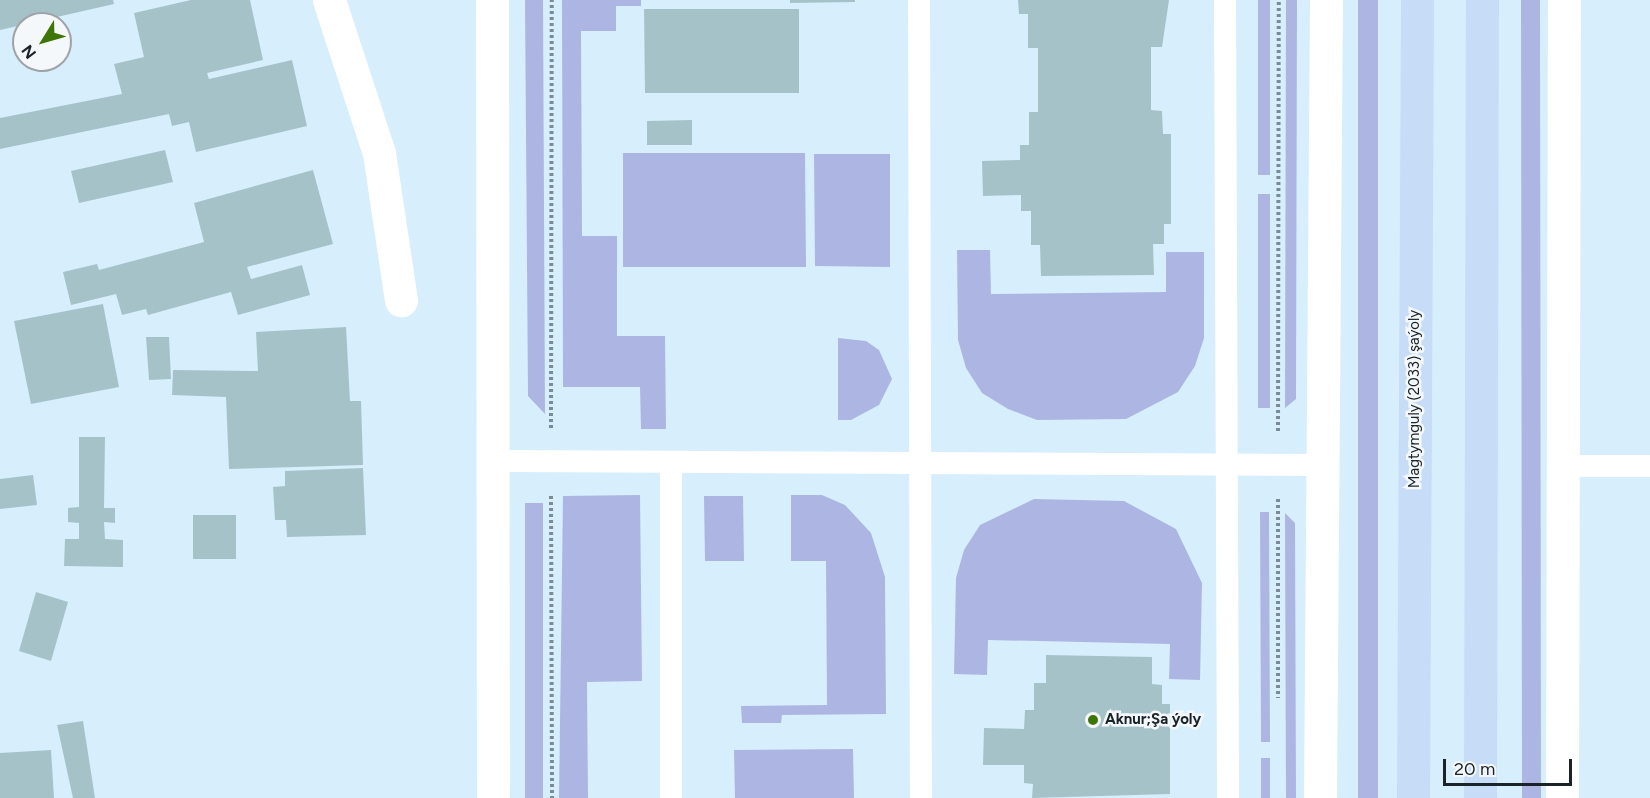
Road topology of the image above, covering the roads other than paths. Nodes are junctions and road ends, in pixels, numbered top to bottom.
1 (328, 0) edge
2 (492, 0) edge
3 (919, 0) edge
4 (1225, 0) edge
5 (1326, 0) edge
6 (1418, 0) edge
7 (1482, 0) edge
8 (1564, 0) edge
9 (401, 300) dead end
10 (491, 461) junction
11 (671, 462) junction
12 (922, 464) junction
13 (1224, 465) junction
14 (1321, 465) junction
15 (1560, 466) junction
16 (1650, 466) edge
17 (493, 798) edge
18 (671, 798) edge
19 (921, 798) edge
20 (1228, 798) edge
21 (1320, 798) edge
22 (1413, 798) edge
23 (1480, 798) edge
24 (1562, 798) edge

1 - 9 street
2 - 10 street
3 - 12 lane
4 - 13 lane
5 - 14 street
6 - 22 main road, Magtymguly (2033) şaýoly
7 - 23 main road
8 - 15 street
10 - 11 lane
10 - 17 street
11 - 12 lane
11 - 18 lane
12 - 13 lane
12 - 19 lane
13 - 14 lane
13 - 20 lane
14 - 21 street
15 - 16 lane
15 - 24 street

